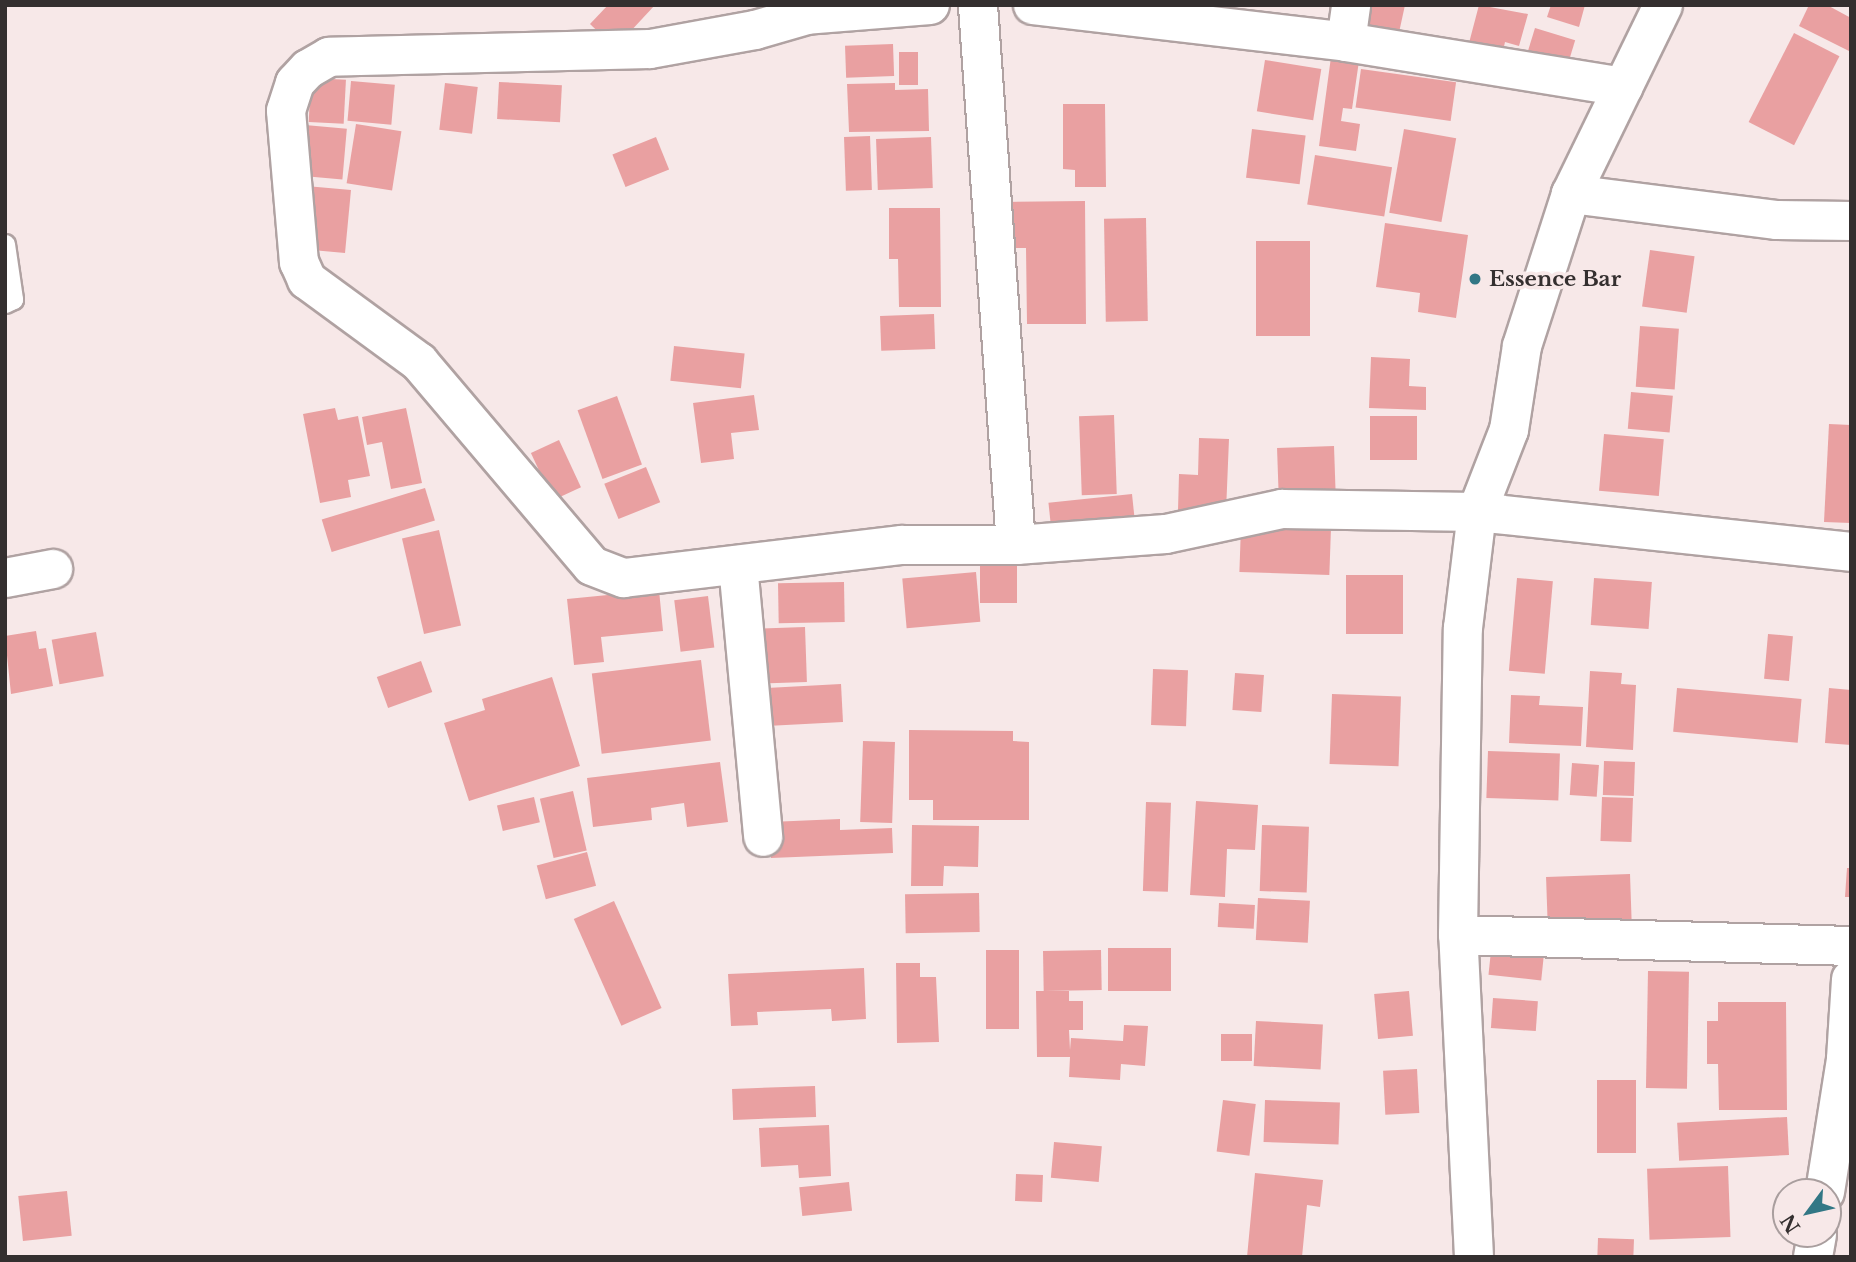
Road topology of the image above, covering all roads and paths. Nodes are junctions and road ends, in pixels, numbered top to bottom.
1 (930, 5) edge
2 (978, 5) edge
3 (1663, 5) edge
4 (1055, 6) edge
5 (807, 10) edge
6 (1348, 24) edge
7 (1623, 86) junction
8 (1571, 194) junction
9 (1851, 221) edge
10 (5, 244) edge
11 (5, 303) edge
12 (1477, 512) junction
13 (1016, 545) junction
14 (1851, 552) edge
15 (738, 565) junction
16 (52, 569) dead end
17 (5, 578) edge
18 (763, 837) dead end
19 (1458, 935) junction
20 (1851, 946) edge
21 (1851, 979) edge
22 (1827, 1178) edge
23 (1474, 1257) edge

1 - 5 street
2 - 13 street
3 - 7 street
4 - 6 street
5 - 15 street
6 - 7 street
7 - 8 street
8 - 9 street
8 - 12 street
10 - 11 lane
12 - 13 street
12 - 14 street
12 - 19 street
13 - 15 street
15 - 18 street
16 - 17 street
19 - 20 street
19 - 23 street
21 - 22 street

